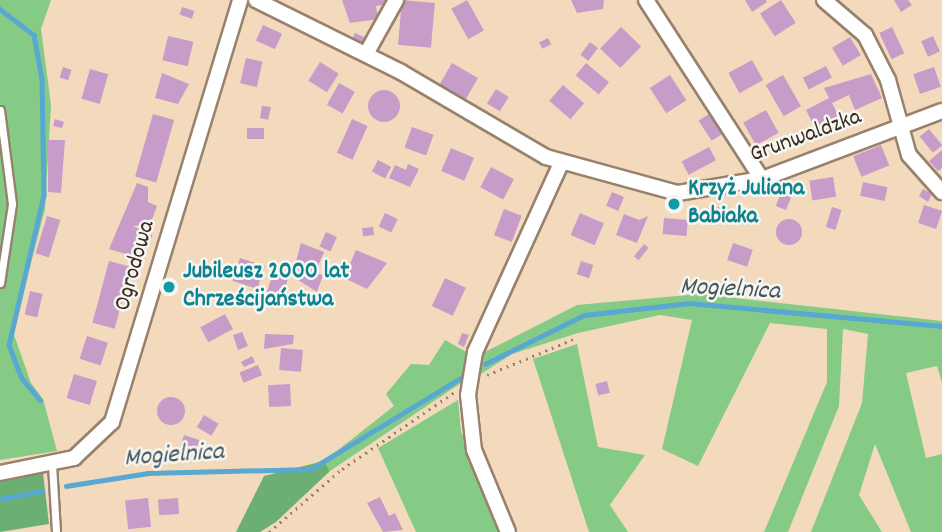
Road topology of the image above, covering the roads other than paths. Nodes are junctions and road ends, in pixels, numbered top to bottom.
1 (240, 0) edge
2 (256, 0) edge
3 (396, 0) edge
4 (646, 0) edge
5 (824, 0) edge
6 (366, 54) junction
7 (0, 110) edge
8 (942, 111) edge
9 (901, 127) junction
10 (561, 163) junction
11 (762, 179) junction
12 (942, 192) edge
13 (0, 283) edge
14 (52, 464) junction
15 (0, 473) edge
16 (56, 532) edge
17 (508, 532) edge

1 - 14 street, Ogrodowa
2 - 6 street, Grunwaldzka
3 - 6 street
4 - 11 street
5 - 9 street
6 - 10 street, Grunwaldzka
7 - 13 lane
8 - 9 street, Grunwaldzka
9 - 11 street, Grunwaldzka
9 - 12 street
10 - 11 street, Grunwaldzka
10 - 17 street
14 - 15 street, Ogrodowa
14 - 16 lane

